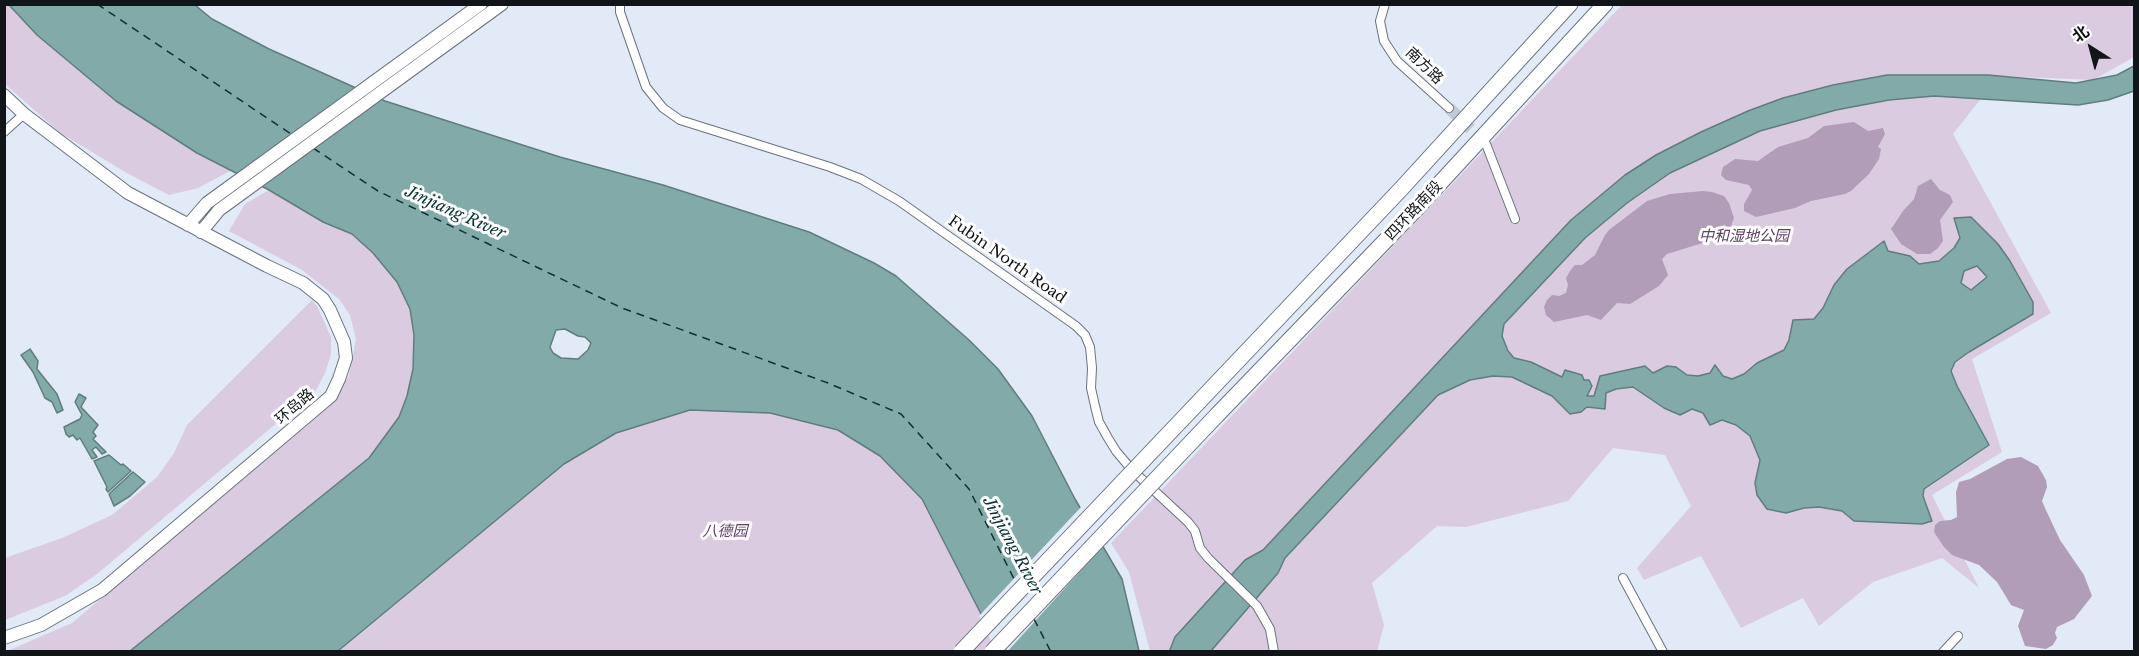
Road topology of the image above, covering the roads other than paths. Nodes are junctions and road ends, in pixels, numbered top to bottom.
1 (481, 4) edge
2 (502, 4) edge
3 (620, 4) edge
4 (1385, 4) edge
5 (1570, 4) edge
6 (1605, 4) edge
7 (4, 95) edge
8 (1449, 108) tunnel mouth
9 (24, 114) junction
10 (4, 132) edge
11 (1486, 144) tunnel mouth
12 (1515, 219) dead end
13 (188, 225) junction
14 (201, 232) junction
15 (1623, 578) dead end
16 (1958, 636) dead end
17 (4, 638) edge
18 (961, 651) edge
19 (992, 651) edge
20 (1274, 651) edge
21 (1663, 651) edge
22 (1943, 651) edge

1 - 13 street
2 - 14 street
3 - 20 street, Fubin North Road
4 - 8 street, 南方路
5 - 18 highway, 四环路南段, bridge
6 - 19 highway, 四环路南段, bridge
7 - 9 street, 环岛路
9 - 10 street
9 - 13 street, 环岛路
11 - 12 street
13 - 14 street, 环岛路
14 - 17 street, 环岛路
15 - 21 street
16 - 22 street

